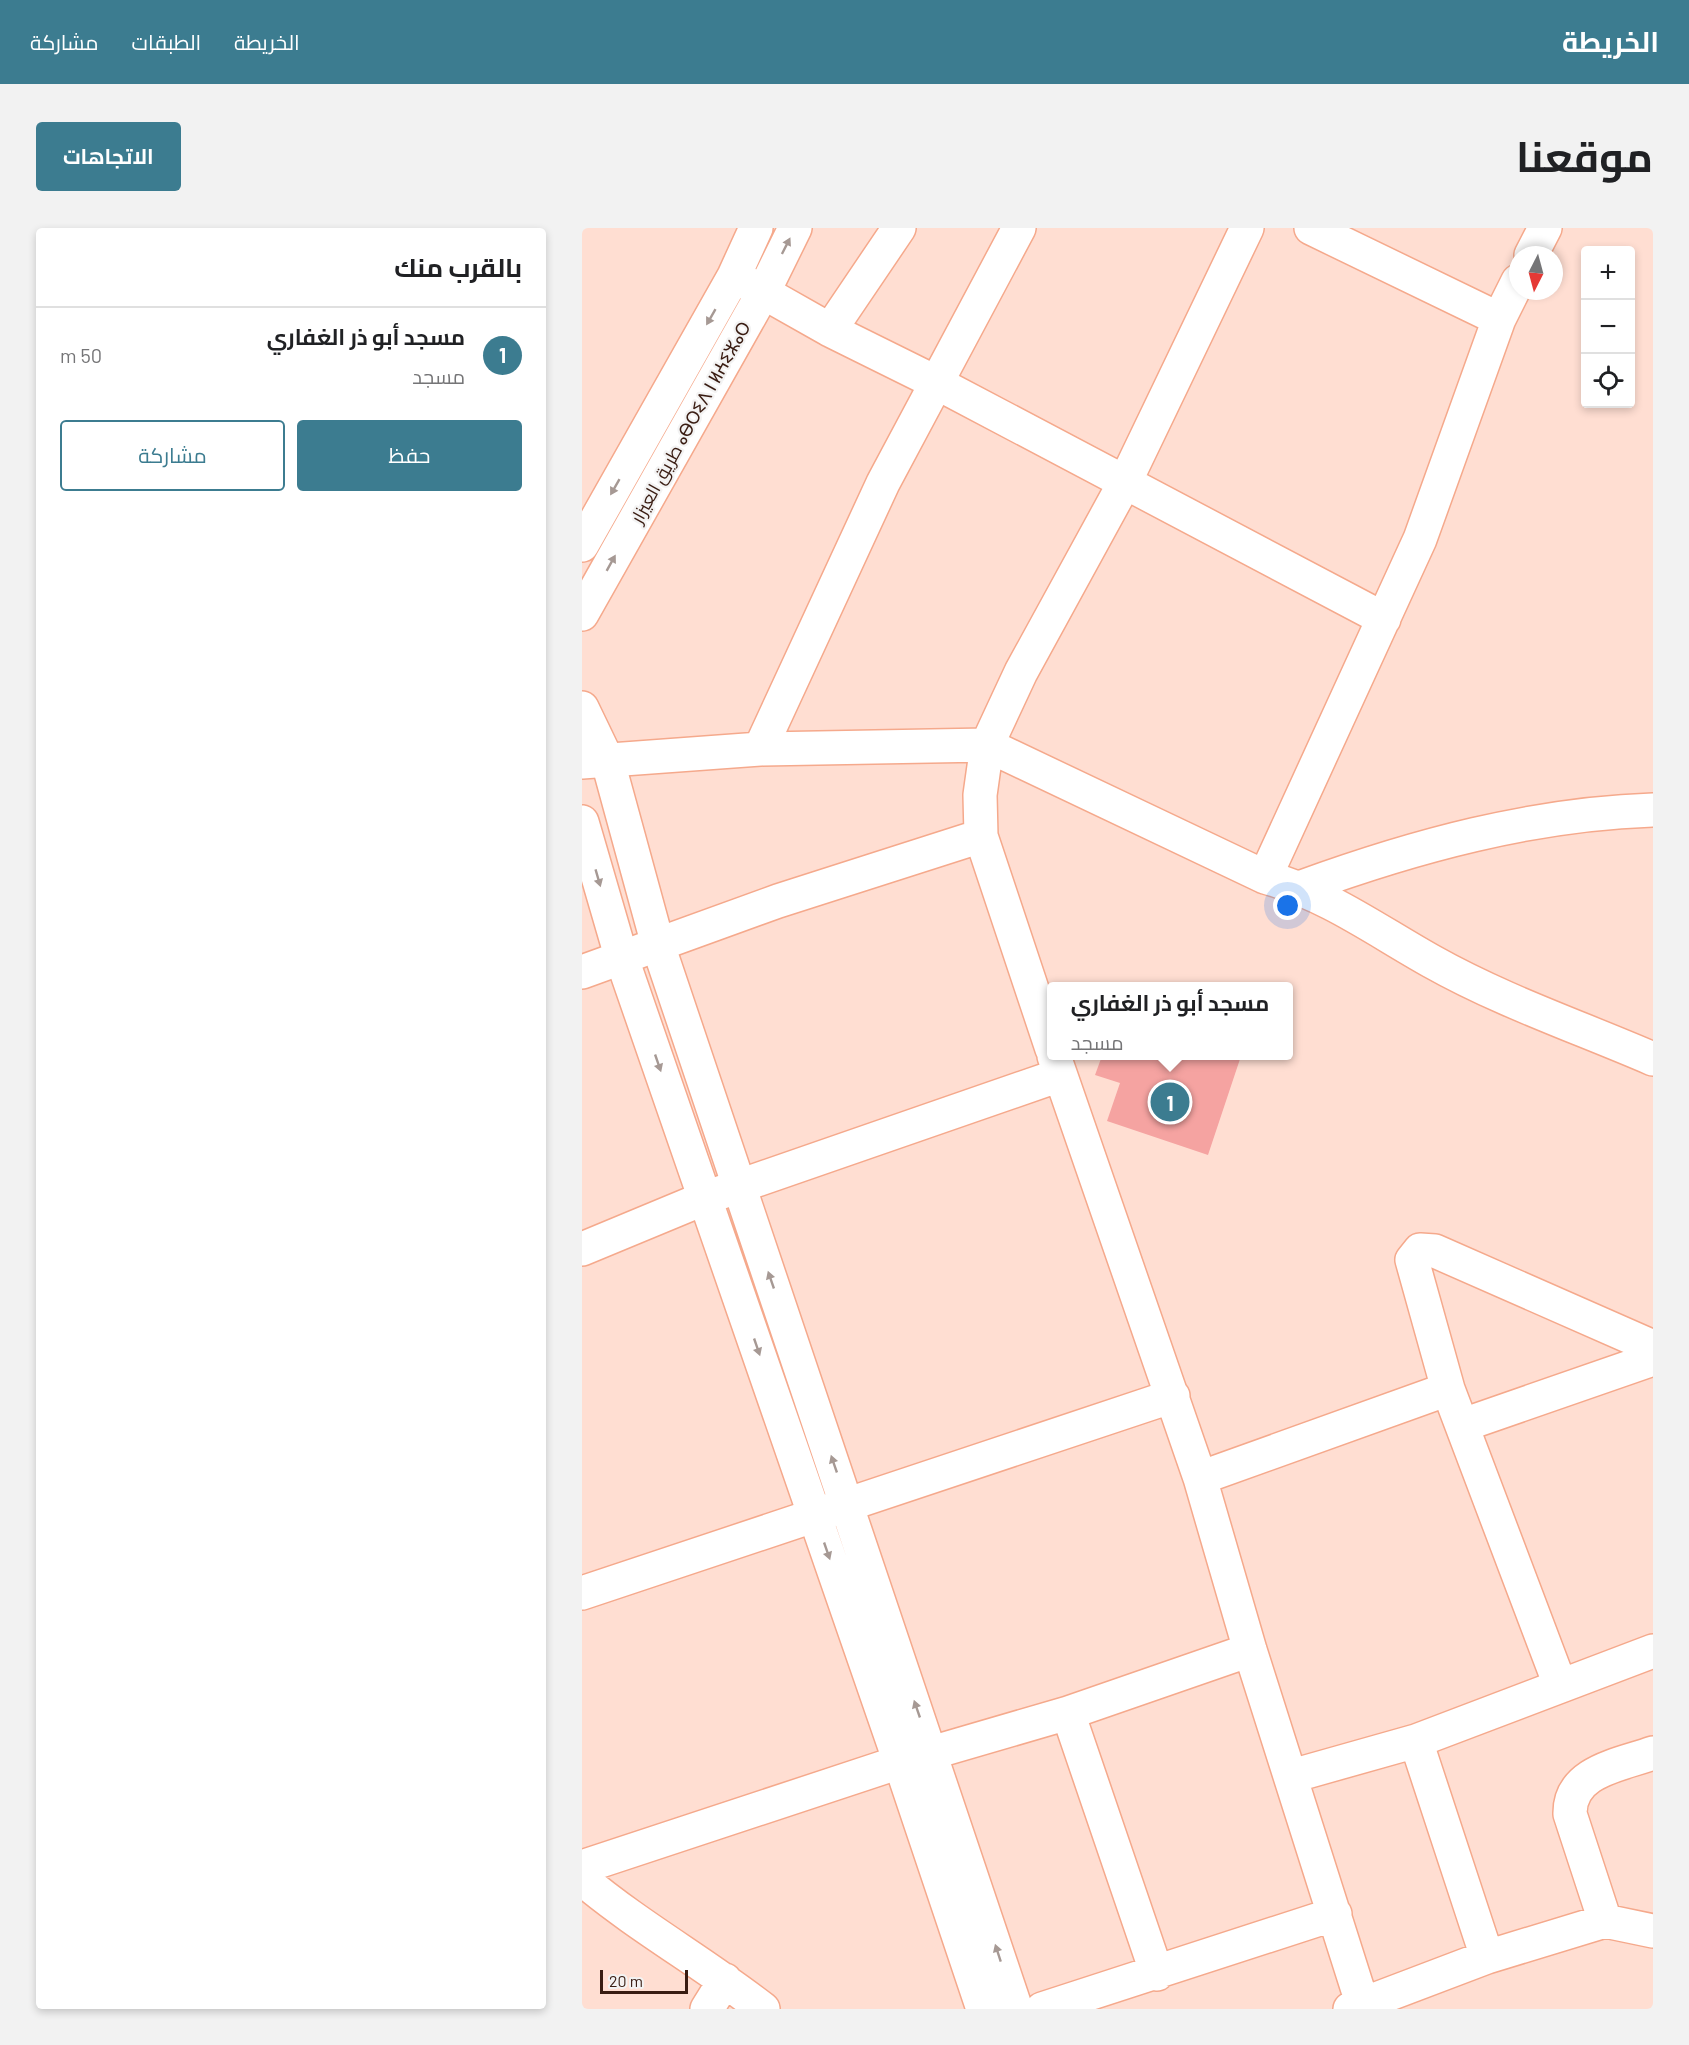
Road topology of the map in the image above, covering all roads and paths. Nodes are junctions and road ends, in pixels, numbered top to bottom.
1 (756, 228) edge
2 (795, 228) edge
3 (899, 228) edge
4 (1019, 228) edge
5 (1247, 228) edge
6 (1311, 228) edge
7 (1545, 228) edge
8 (1536, 246) edge
9 (734, 276) junction
10 (764, 291) junction
11 (1509, 299) edge
12 (1499, 319) junction
13 (830, 330) junction
14 (937, 382) junction
15 (1125, 482) junction
16 (582, 545) edge
17 (582, 614) edge
18 (1384, 619) junction
19 (582, 708) edge
20 (987, 745) junction
21 (760, 749) junction
22 (595, 762) edge
23 (1653, 810) edge
24 (582, 822) edge
25 (981, 836) junction
26 (1265, 877) junction
27 (1302, 887) junction
28 (658, 945) junction
29 (621, 956) junction
30 (582, 972) edge
31 (1047, 1036) edge
32 (1653, 1059) edge
33 (1055, 1060) edge
34 (740, 1186) junction
35 (705, 1198) junction
36 (582, 1249) edge
37 (1653, 1347) edge
38 (1653, 1359) edge
39 (1448, 1389) junction
40 (1173, 1396) junction
41 (1463, 1425) junction
42 (1200, 1478) junction
43 (848, 1504) junction
44 (814, 1515) junction
45 (582, 1593) edge
46 (1250, 1650) junction
47 (1653, 1651) edge
48 (1560, 1685) junction
49 (1068, 1713) junction
50 (1416, 1741) junction
51 (932, 1753) junction
52 (1653, 1753) edge
53 (900, 1762) junction
54 (1292, 1776) junction
55 (582, 1867) edge
56 (582, 1879) edge
57 (1335, 1914) junction
58 (1605, 1921) junction
59 (1653, 1931) edge
60 (1487, 1957) junction
61 (1157, 1974) junction
62 (725, 1980) junction
63 (1359, 2007) edge
64 (707, 2009) edge
65 (763, 2009) edge
66 (983, 2009) edge
67 (1016, 2009) edge
68 (1042, 2009) edge

1 - 9 street, طريق العيزار ⴰⴱⵔⵉⴷ ⵏ ⵍⵄⵉⵣⴰⵔ
10 -> 2 street, طريق العيزار ⴰⴱⵔⵉⴷ ⵏ ⵍⵄⵉⵣⴰⵔ
3 - 13 street
4 - 14 street
5 - 15 street
6 - 12 street
7 - 8 street
9 - 10 street
9 -> 16 street, طريق العيزار ⴰⴱⵔⵉⴷ ⵏ ⵍⵄⵉⵣⴰⵔ
10 - 13 street
17 -> 10 street, طريق العيزار ⴰⴱⵔⵉⴷ ⵏ ⵍⵄⵉⵣⴰⵔ
11 - 12 street
12 - 18 street
13 - 14 street
14 - 15 street
14 - 21 street
15 - 18 street
15 - 20 street
18 - 26 street
19 - 22 street
20 - 21 street
20 - 25 street
20 - 26 street
21 - 22 street
22 - 28 street
23 - 27 street
24 -> 29 street
25 - 28 street
25 - 31 street
26 - 27 street
27 - 32 street
28 - 29 street
28 - 34 street
29 - 30 street
29 -> 35 street
33 - 34 street
33 - 40 street
34 - 35 street
43 -> 34 street
35 - 36 street
35 -> 44 street
37 - 39 street
38 - 41 street
39 - 41 street
39 - 42 street
40 - 42 street
40 - 43 street
41 - 48 street
42 - 46 street
43 - 44 street
51 -> 43 street
44 - 45 street
44 -> 53 street
46 - 49 street
46 - 54 street
47 - 48 street
48 - 50 street
49 - 51 street
49 - 61 street
50 - 54 street
50 - 60 street
51 - 53 street
67 -> 51 street
52 - 58 street
53 - 55 street
53 - 66 street
54 - 57 street
56 - 62 street
57 - 61 street
57 - 63 street
58 - 59 street
58 - 60 street
60 - 63 street
61 - 68 street
62 - 64 street
62 - 65 street

